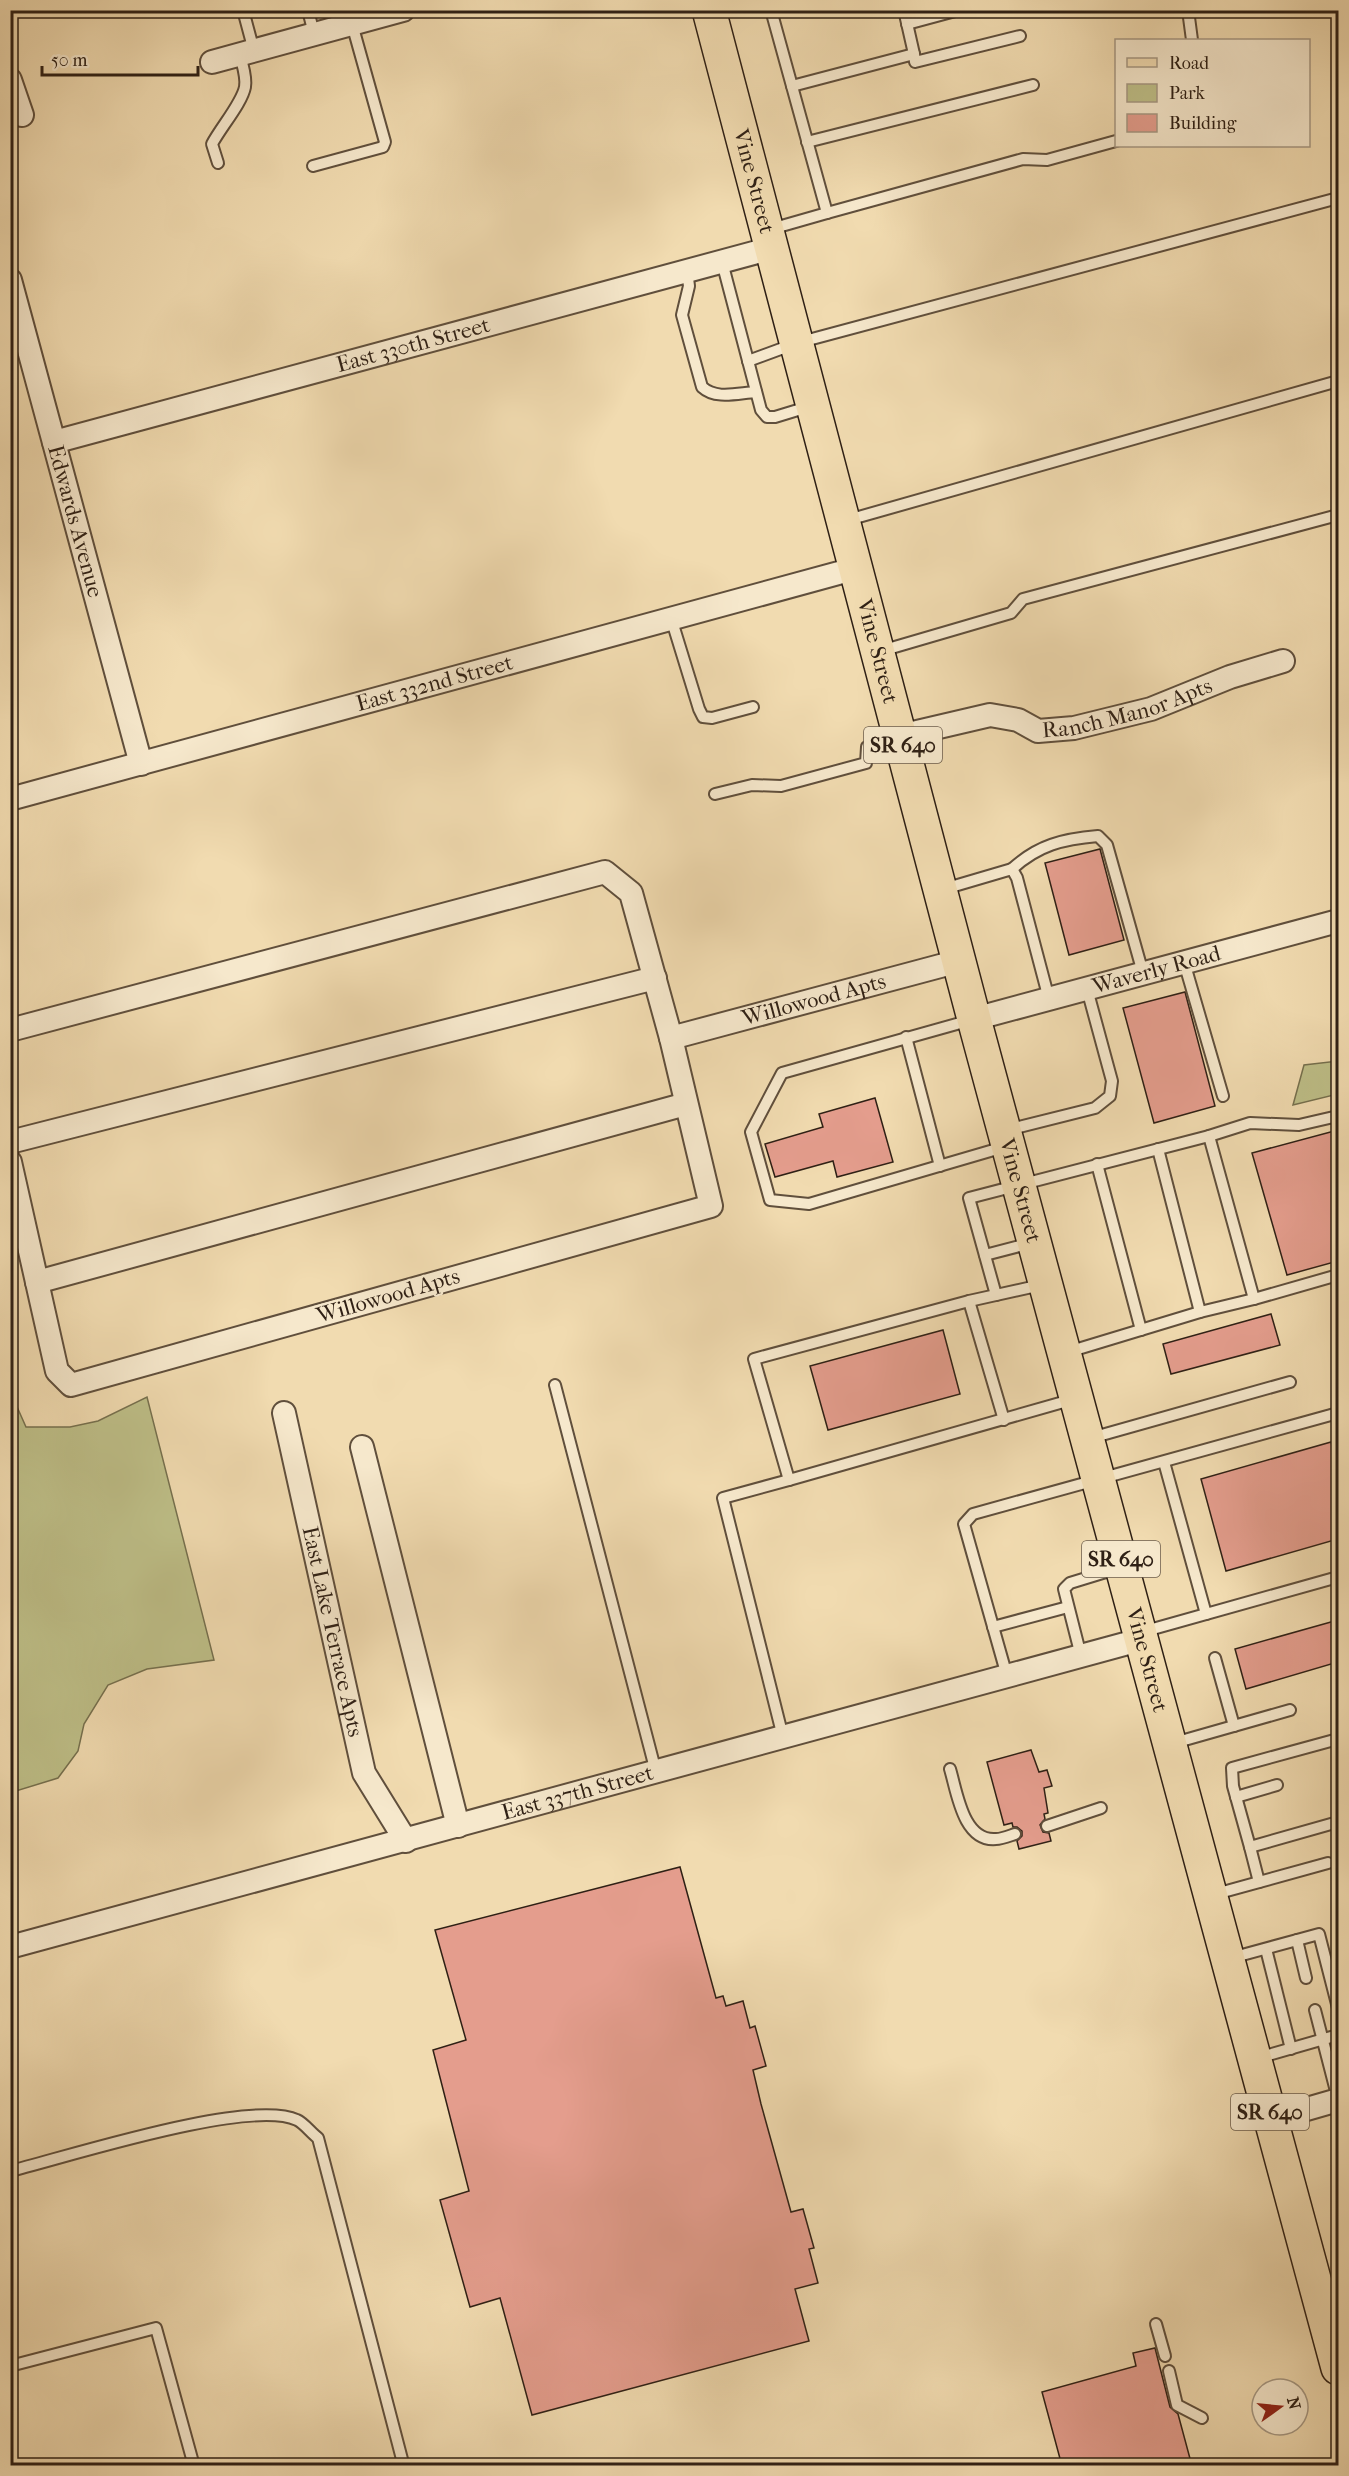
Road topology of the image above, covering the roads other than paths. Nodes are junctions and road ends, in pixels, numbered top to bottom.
1 (243, 10) edge
2 (308, 10) edge
3 (403, 10) edge
4 (709, 10) edge
5 (771, 10) edge
6 (904, 10) edge
7 (959, 10) edge
8 (1188, 10) edge
9 (373, 14) edge
10 (352, 24) junction
11 (907, 24) junction
12 (314, 34) junction
13 (1020, 36) dead end
14 (1192, 39) edge
15 (247, 52) junction
16 (914, 54) junction
17 (212, 62) dead end
18 (10, 80) edge
19 (1033, 85) dead end
20 (792, 86) junction
21 (22, 115) dead end
22 (1115, 141) edge
23 (807, 142) junction
24 (218, 163) dead end
25 (313, 165) dead end
26 (1338, 198) edge
27 (827, 213) junction
28 (770, 239) junction
29 (722, 262) junction
30 (687, 271) junction
31 (10, 280) edge
32 (797, 343) junction
33 (748, 361) junction
34 (1338, 381) edge
35 (756, 392) junction
36 (814, 405) junction
37 (54, 442) junction
38 (1338, 515) edge
39 (845, 521) junction
40 (857, 568) junction
41 (671, 618) junction
42 (878, 652) junction
43 (1283, 661) dead end
44 (753, 707) dead end
45 (900, 736) junction
46 (141, 764) junction
47 (715, 794) dead end
48 (10, 799) edge
49 (1012, 869) junction
50 (940, 890) junction
51 (1338, 921) edge
52 (959, 962) junction
53 (1184, 962) junction
54 (1143, 973) junction
55 (655, 978) junction
56 (1087, 989) junction
57 (1049, 999) junction
58 (974, 1019) junction
59 (10, 1030) edge
60 (906, 1037) junction
61 (671, 1038) junction
62 (1222, 1096) dead end
63 (686, 1104) junction
64 (1338, 1116) edge
65 (1209, 1136) junction
66 (1006, 1138) junction
67 (10, 1142) edge
68 (1158, 1149) junction
69 (10, 1162) edge
70 (1097, 1164) junction
71 (940, 1166) junction
72 (1019, 1184) junction
73 (1035, 1242) junction
74 (985, 1255) junction
75 (1338, 1275) edge
76 (37, 1282) junction
77 (1046, 1284) junction
78 (996, 1294) junction
79 (1254, 1299) junction
80 (969, 1301) junction
81 (1200, 1312) junction
82 (1141, 1330) junction
83 (1065, 1353) junction
84 (1290, 1382) dead end
85 (555, 1385) dead end
86 (1078, 1398) junction
87 (284, 1413) dead end
88 (1338, 1413) edge
89 (1004, 1420) junction
90 (1088, 1438) junction
91 (362, 1447) dead end
92 (1164, 1462) junction
93 (1099, 1479) junction
94 (789, 1480) junction
95 (1123, 1566) junction
96 (1338, 1577) edge
97 (1068, 1606) junction
98 (1206, 1614) junction
99 (993, 1628) junction
100 (1142, 1636) junction
101 (1081, 1656) junction
102 (1215, 1658) dead end
103 (1007, 1676) junction
104 (1290, 1710) dead end
105 (1234, 1726) junction
106 (783, 1737) junction
107 (1338, 1738) edge
108 (1171, 1744) junction
109 (950, 1769) dead end
110 (656, 1772) junction
111 (1277, 1785) dead end
112 (1236, 1797) junction
113 (1101, 1808) dead end
114 (1338, 1822) edge
115 (458, 1826) junction
116 (1047, 1826) dead end
117 (1015, 1834) dead end
118 (406, 1841) junction
119 (1250, 1847) junction
120 (1328, 1863) dead end
121 (1259, 1882) junction
122 (1211, 1895) junction
123 (1297, 1940) junction
124 (10, 1947) edge
125 (1266, 1949) junction
126 (1228, 1958) junction
127 (1306, 1978) dead end
128 (1338, 2008) edge
129 (1315, 2010) dead end
130 (1338, 2035) edge
131 (1323, 2040) junction
132 (1291, 2049) junction
133 (1255, 2059) junction
134 (1338, 2100) edge
135 (1272, 2119) junction
136 (10, 2171) edge
137 (1156, 2324) dead end
138 (1165, 2356) dead end
139 (10, 2366) edge
140 (1338, 2368) edge
141 (1169, 2371) dead end
142 (1202, 2418) dead end
143 (194, 2466) edge
144 (401, 2466) edge

1 - 15 lane
2 - 12 lane
3 - 9 street
4 - 28 main road, Vine Street / SR 640
5 - 20 lane
6 - 11 lane
7 - 11 lane
8 - 14 lane
9 - 10 street
10 - 12 street
10 - 25 lane
11 - 16 lane
12 - 15 street
13 - 16 lane
15 - 17 street
15 - 24 lane
16 - 20 lane
18 - 21 street
19 - 23 lane
20 - 23 lane
22 - 27 lane
23 - 27 lane
26 - 32 lane
27 - 28 lane
28 - 29 street, East 330th Street
28 - 32 main road, Vine Street / SR 640
29 - 30 street, East 330th Street
29 - 33 lane
30 - 35 lane
30 - 37 street, East 330th Street
31 - 37 street, Edwards Avenue
32 - 33 lane
32 - 36 main road, Vine Street / SR 640
33 - 35 lane
34 - 39 lane
35 - 36 lane
36 - 39 main road, Vine Street / SR 640
37 - 46 street, Edwards Avenue
38 - 42 lane
39 - 40 main road, Vine Street / SR 640
40 - 41 street, East 332nd Street
40 - 42 main road, Vine Street / SR 640
41 - 44 lane
41 - 46 street, East 332nd Street
42 - 45 main road, Vine Street / SR 640
43 - 45 street, Ranch Manor Apts
45 - 47 lane
45 - 50 main road, Vine Street / SR 640
46 - 48 street, East 332nd Street
49 - 50 lane
49 - 54 lane
49 - 57 lane
50 - 52 main road, Vine Street / SR 640
51 - 53 street, Waverly Road
52 - 58 main road, Vine Street / SR 640
52 - 61 street, Willowood Apts
53 - 54 street, Waverly Road
53 - 62 lane
54 - 56 street, Waverly Road
55 - 59 street, Willowood Apts
55 - 61 street, Willowood Apts
55 - 67 street
56 - 57 street, Waverly Road
56 - 66 lane
57 - 58 street, Waverly Road
58 - 60 lane
58 - 66 main road, Vine Street / SR 640
60 - 71 lane
60 - 71 lane
61 - 63 street, Willowood Apts
63 - 76 street
63 - 76 street, Willowood Apts
64 - 65 lane
65 - 68 lane
65 - 79 lane
66 - 71 lane
66 - 72 main road, Vine Street / SR 640
68 - 70 lane
68 - 81 lane
69 - 76 street, Willowood Apts
70 - 72 lane
70 - 82 lane
72 - 73 main road, Vine Street / SR 640
72 - 74 lane
73 - 74 lane
73 - 77 main road, Vine Street / SR 640
74 - 78 lane
75 - 79 lane
77 - 78 lane
77 - 83 main road, Vine Street / SR 640
78 - 80 lane
79 - 81 lane
80 - 89 lane
80 - 94 lane
81 - 82 lane
82 - 83 lane
83 - 86 main road, Vine Street / SR 640
84 - 90 lane
85 - 110 lane
86 - 89 lane
86 - 90 main road, Vine Street / SR 640
87 - 118 street, East Lake Terrace Apts
88 - 92 lane
89 - 94 lane
90 - 93 main road, Vine Street / SR 640
91 - 115 street
92 - 93 lane
92 - 98 lane
93 - 95 main road, Vine Street / SR 640
93 - 99 lane
94 - 106 lane
95 - 97 lane
95 - 100 main road, Vine Street / SR 640
96 - 98 lane
97 - 99 lane
97 - 101 lane
98 - 100 lane
99 - 103 lane
100 - 101 street, East 337th Street
100 - 108 main road, Vine Street / SR 640
101 - 103 street, East 337th Street
102 - 105 lane
103 - 106 street, East 337th Street
104 - 105 lane
105 - 108 lane
106 - 110 street, East 337th Street
107 - 112 lane
108 - 122 main road, Vine Street / SR 640
109 - 117 lane
110 - 115 street, East 337th Street
111 - 112 lane
112 - 119 lane
113 - 116 lane
114 - 119 lane
115 - 118 street, East 337th Street
118 - 124 street, East 337th Street
119 - 121 lane
120 - 121 lane
121 - 122 lane
122 - 126 main road, Vine Street / SR 640
123 - 125 lane
123 - 127 lane
123 - 128 lane
125 - 126 lane
125 - 132 lane
126 - 133 main road, Vine Street / SR 640
129 - 131 lane
130 - 131 lane
131 - 132 lane
131 - 134 lane
132 - 133 lane
133 - 135 main road, Vine Street / SR 640
134 - 135 street
135 - 140 main road, Vine Street / SR 640
136 - 144 lane
137 - 138 lane
139 - 143 lane
141 - 142 lane

